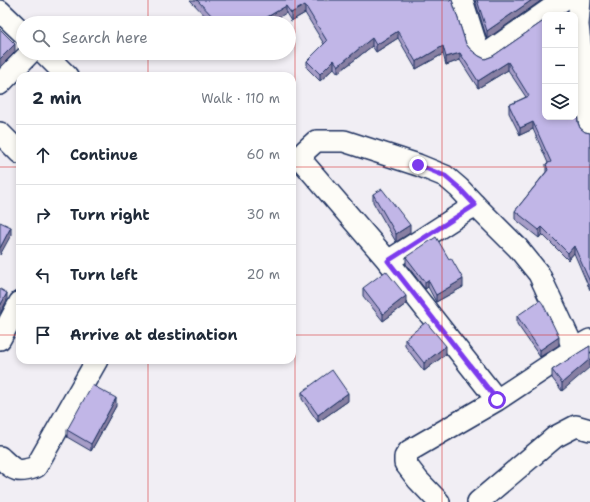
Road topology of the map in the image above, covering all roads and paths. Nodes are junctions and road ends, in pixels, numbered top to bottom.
1 (462, 0) edge
2 (563, 0) edge
3 (580, 0) edge
4 (0, 11) edge
5 (16, 26) edge
6 (23, 60) edge
7 (51, 60) edge
8 (63, 72) edge
9 (0, 84) edge
10 (590, 129) edge
11 (0, 133) edge
12 (16, 149) edge
13 (475, 205) junction
14 (388, 261) junction
15 (16, 309) edge
16 (0, 339) edge
17 (582, 345) edge
18 (95, 364) edge
19 (497, 400) junction
20 (590, 430) edge
21 (0, 457) edge
22 (439, 502) edge
23 (478, 502) edge

1 - 2 street
3 - 10 street
4 - 5 street
6 - 9 street
7 - 8 street
11 - 12 street
13 - 14 street
13 - 14 street
13 - 17 street
14 - 19 street
15 - 16 street
17 - 19 street
18 - 21 street
19 - 22 street
20 - 23 street

